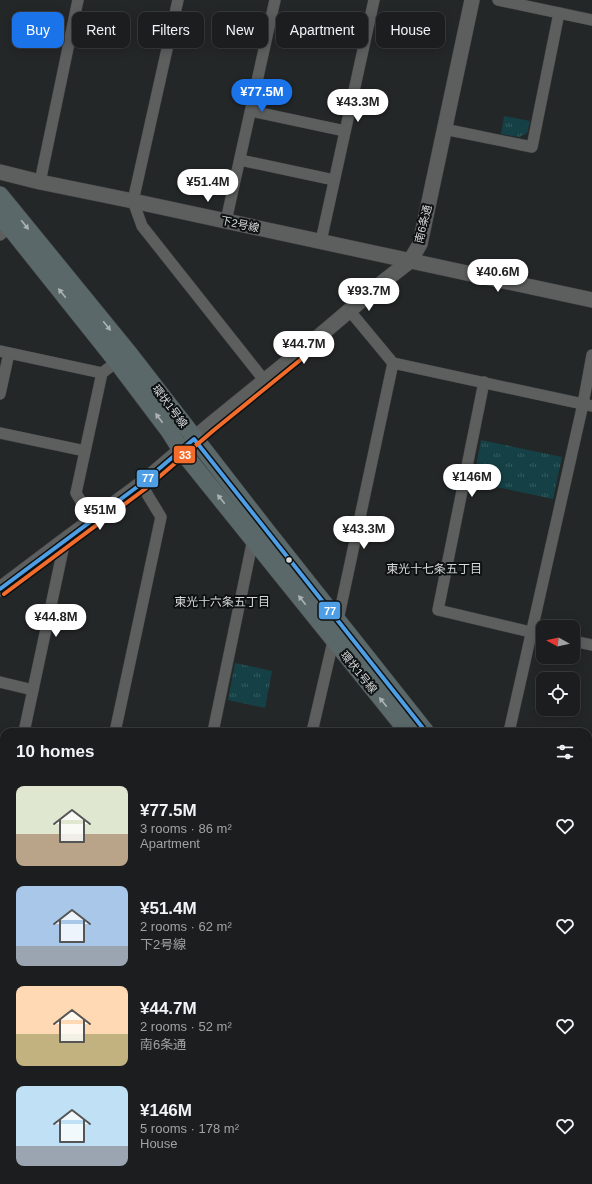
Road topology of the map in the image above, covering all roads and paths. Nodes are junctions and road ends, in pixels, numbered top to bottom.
1 (78, 0) edge
2 (178, 0) edge
3 (275, 0) edge
4 (374, 0) edge
5 (472, 0) edge
6 (498, 0) edge
7 (559, 13) junction
8 (592, 20) edge
9 (250, 111) junction
10 (444, 129) junction
11 (345, 131) junction
12 (240, 160) junction
13 (0, 172) edge
14 (334, 180) junction
15 (40, 182) junction
16 (0, 195) edge
17 (133, 201) junction
18 (226, 221) junction
19 (3, 226) edge
20 (321, 242) junction
21 (410, 261) junction
22 (592, 300) edge
23 (349, 310) junction
24 (4, 352) edge
25 (592, 355) edge
26 (122, 357) junction
27 (392, 363) junction
28 (102, 373) junction
29 (264, 380) junction
30 (484, 382) junction
31 (0, 394) edge
32 (587, 405) edge
33 (0, 433) edge
34 (188, 444) junction
35 (85, 451) junction
36 (141, 484) junction
37 (92, 520) junction
38 (259, 534) junction
39 (65, 540) junction
40 (0, 589) edge
41 (338, 620) junction
42 (531, 632) junction
43 (536, 633) edge
44 (333, 640) junction
45 (580, 643) edge
46 (592, 646) edge
47 (0, 682) edge
48 (33, 690) junction
49 (25, 728) edge
50 (116, 728) edge
51 (214, 728) edge
52 (313, 728) edge
53 (405, 728) edge
54 (423, 728) edge
55 (510, 728) edge

1 - 15 street
2 - 17 street
3 - 9 street
4 - 11 street
5 - 10 street, 南6条通
6 - 7 street
7 - 8 street
7 - 10 street
9 - 11 street
9 - 12 street
10 - 21 street, 南6条通
11 - 14 street
12 - 14 street
12 - 18 street
13 - 15 street, 下2号線
14 - 20 street
15 - 17 street, 下2号線
16 -> 26 main road, 環状1号線
17 - 18 street, 下2号線
17 - 29 street
18 - 20 street, 下2号線
26 -> 19 main road, 環状1号線
20 - 21 street, 下2号線
21 - 22 street, 下2号線
21 - 23 street, 南6条通
23 - 27 street
23 - 29 street, 南6条通
24 - 28 street
24 - 31 street
25 - 32 street
26 - 28 street
26 - 34 main road, 環状1号線
27 - 30 street
27 - 41 street
28 - 35 street
29 - 34 street, 南6条通
30 - 32 street
30 - 42 street
32 - 42 street
33 - 35 street
34 - 36 street, 南6条通
34 - 38 main road, 環状1号線
35 - 37 street
36 - 37 street, 南6条通
36 - 50 street
37 - 39 street, 南6条通
38 - 41 main road, 環状1号線
44 -> 38 main road, 環状1号線
38 - 51 street
39 - 40 street, 南6条通
39 - 48 street
41 - 44 street
41 - 54 main road, 環状1号線
42 - 43 street
42 - 55 street
44 - 52 street
53 -> 44 main road, 環状1号線
45 - 46 street
47 - 48 street
48 - 49 street

